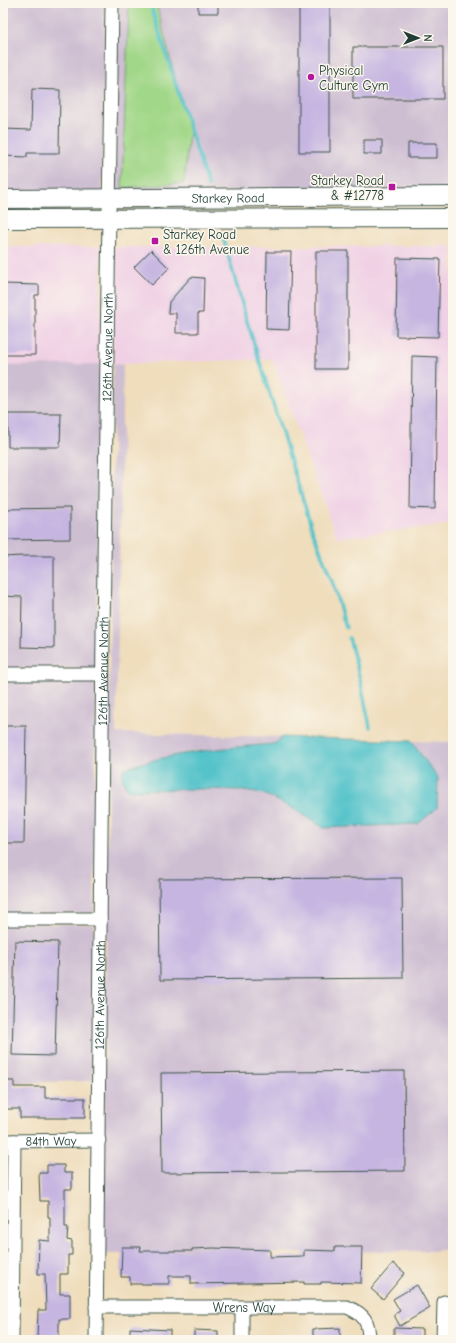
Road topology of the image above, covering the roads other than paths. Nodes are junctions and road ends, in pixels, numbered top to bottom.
1 (112, 3) edge
2 (453, 196) edge
3 (3, 199) edge
4 (108, 199) junction
5 (3, 218) edge
6 (108, 218) junction
7 (453, 218) edge
8 (3, 674) edge
9 (102, 674) junction
10 (3, 919) edge
11 (100, 919) junction
12 (99, 1140) junction
13 (9, 1141) edge
14 (444, 1302) dead end
15 (96, 1307) junction
16 (242, 1308) junction
17 (12, 1340) edge
18 (96, 1340) edge
19 (242, 1340) edge
20 (369, 1340) edge
21 (443, 1340) edge

1 - 4 street, 126th Avenue North
2 - 4 main road, Starkey Road
3 - 4 main road, Starkey Road
4 - 6 street, 126th Avenue North
5 - 6 main road, Starkey Road
6 - 7 main road, Starkey Road
6 - 9 street, 126th Avenue North
8 - 9 street
9 - 11 street, 126th Avenue North
10 - 11 street
11 - 12 street, 126th Avenue North
12 - 13 street, 84th Way
12 - 15 street, 126th Avenue North
13 - 17 street
14 - 21 street
15 - 16 street, Wrens Way
15 - 18 street, 126th Avenue North
16 - 19 street
16 - 20 street, Wrens Way

